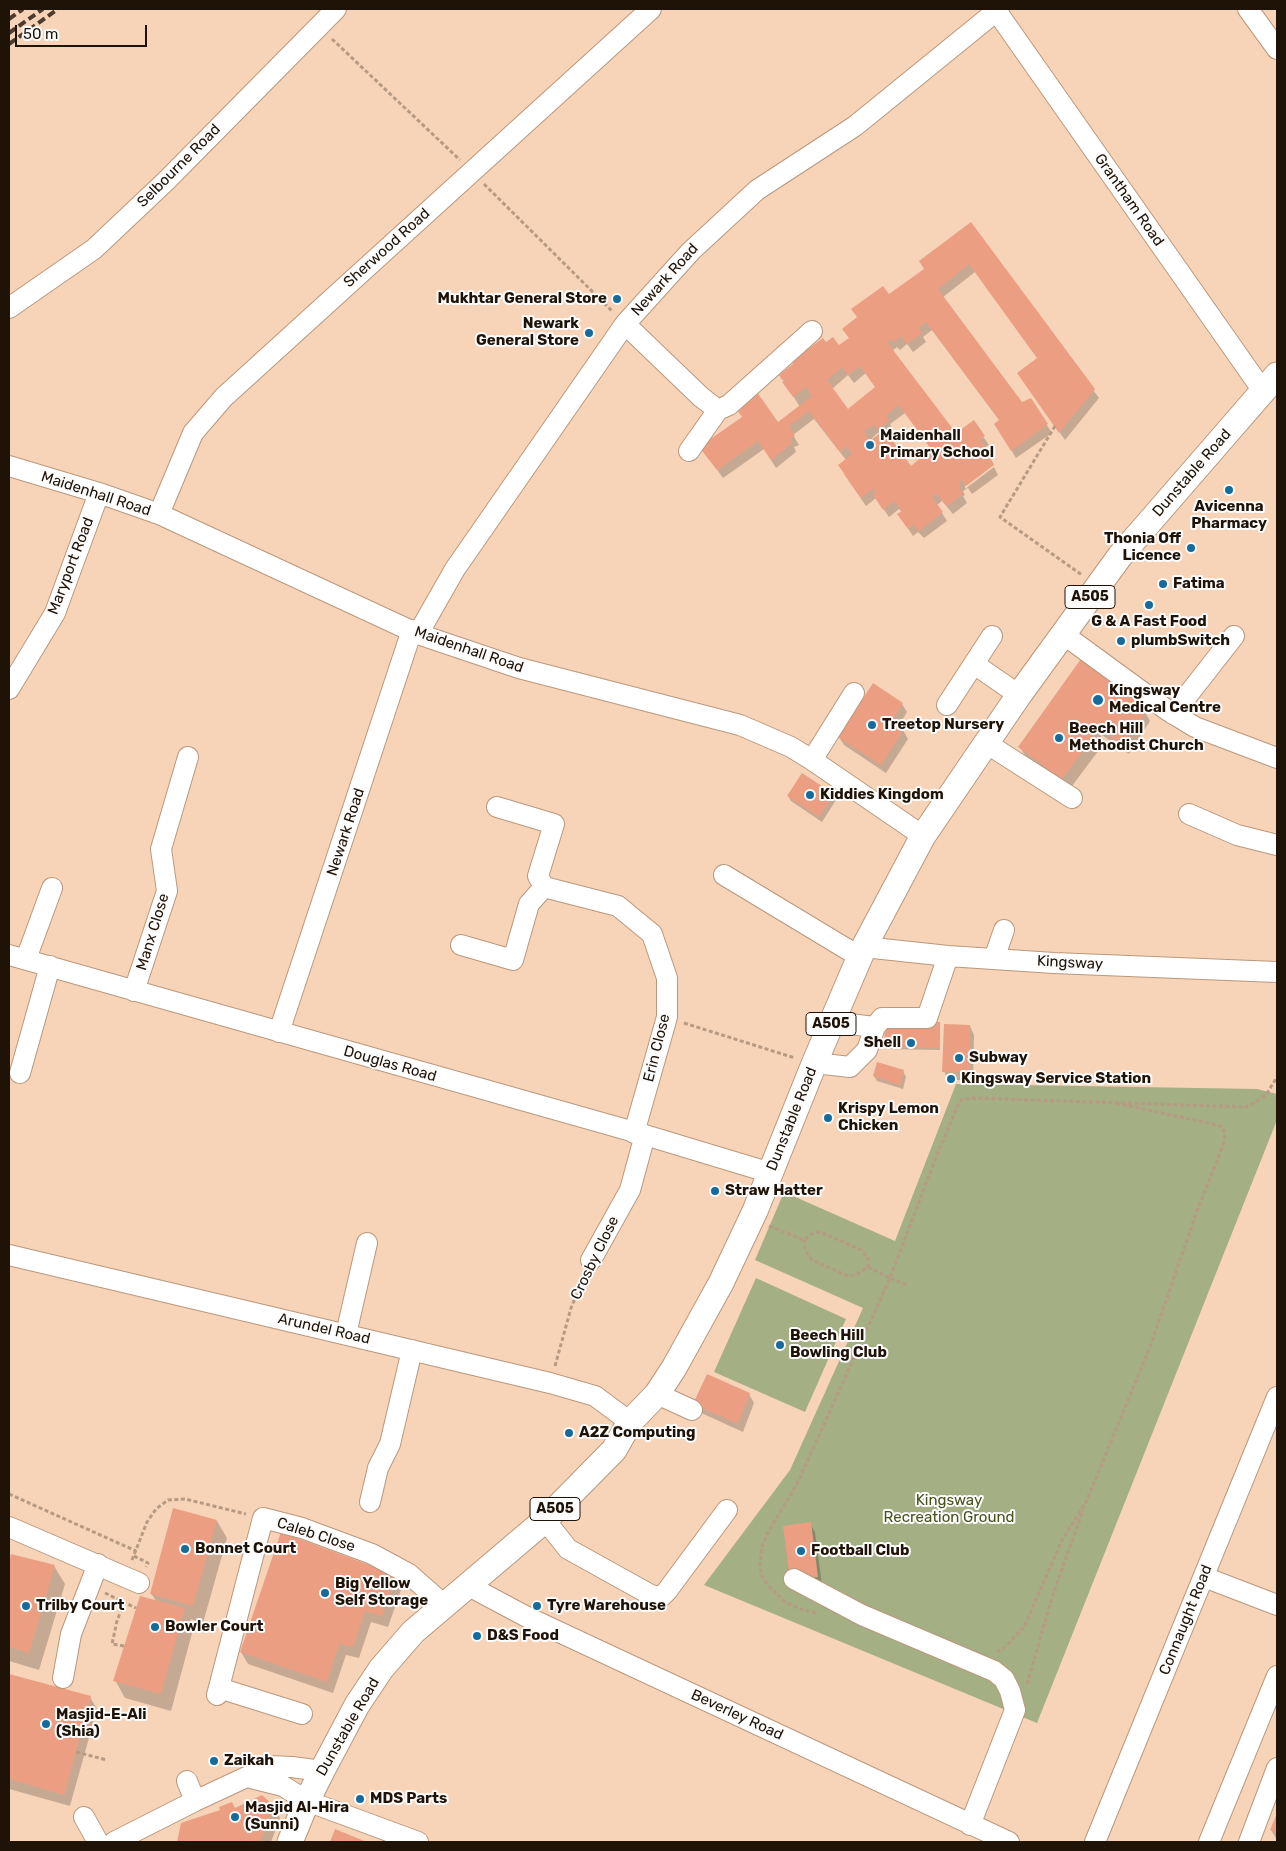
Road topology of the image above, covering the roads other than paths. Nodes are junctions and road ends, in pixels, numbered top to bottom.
1 (336, 9) edge
2 (651, 9) edge
3 (1248, 9) edge
4 (997, 10) edge
5 (1277, 49) edge
6 (9, 308) edge
7 (625, 324) junction
8 (812, 331) dead end
9 (1273, 380) edge
10 (718, 410) junction
11 (689, 451) dead end
12 (9, 466) edge
13 (99, 493) junction
14 (159, 514) junction
15 (414, 632) junction
16 (1063, 634) junction
17 (992, 636) dead end
18 (1234, 636) dead end
19 (974, 664) junction
20 (9, 689) edge
21 (854, 693) dead end
22 (1018, 695) junction
23 (947, 705) dead end
24 (1173, 714) junction
25 (986, 743) junction
26 (188, 757) dead end
27 (1277, 758) edge
28 (812, 760) junction
29 (1072, 798) dead end
30 (497, 807) dead end
31 (1189, 814) dead end
32 (923, 836) junction
33 (1277, 845) edge
34 (724, 875) dead end
35 (544, 887) junction
36 (52, 888) dead end
37 (1004, 930) dead end
38 (462, 945) dead end
39 (862, 952) junction
40 (948, 956) junction
41 (18, 957) edge
42 (994, 959) junction
43 (50, 966) junction
44 (1277, 972) edge
45 (134, 991) junction
46 (832, 1022) junction
47 (875, 1027) junction
48 (279, 1032) junction
49 (814, 1064) junction
50 (22, 1074) edge
51 (640, 1134) junction
52 (771, 1173) junction
53 (367, 1243) dead end
54 (9, 1254) edge
55 (591, 1260) road end
56 (346, 1334) junction
57 (412, 1350) junction
58 (657, 1394) junction
59 (1277, 1397) edge
60 (692, 1410) dead end
61 (630, 1422) junction
62 (370, 1502) dead end
63 (727, 1510) dead end
64 (545, 1520) junction
65 (9, 1527) edge
66 (98, 1564) junction
67 (1204, 1577) junction
68 (794, 1579) dead end
69 (132, 1580) road end
70 (467, 1584) junction
71 (444, 1604) junction
72 (1277, 1605) edge
73 (1277, 1676) edge
74 (63, 1678) dead end
75 (302, 1714) dead end
76 (1277, 1768) edge
77 (322, 1770) junction
78 (247, 1778) junction
79 (187, 1782) dead end
80 (195, 1800) junction
81 (307, 1801) junction
82 (84, 1817) dead end
83 (978, 1833) edge
84 (98, 1842) edge
85 (114, 1842) edge
86 (290, 1842) edge
87 (418, 1842) edge
88 (1009, 1842) edge
89 (1095, 1842) edge
90 (1209, 1842) edge
91 (1249, 1842) edge

1 - 6 street, Selbourne Road
2 - 14 street, Sherwood Road
3 - 5 street
4 - 7 street, Newark Road
4 - 9 street, Grantham Road
7 - 10 street
7 - 15 street, Newark Road
8 - 10 street
9 - 16 main road, Dunstable Road / A505
10 - 11 street
12 - 13 street, Maidenhall Road
13 - 14 street, Maidenhall Road
13 - 20 street, Maryport Road
14 - 15 street, Maidenhall Road
15 - 28 street, Maidenhall Road
15 - 48 street, Newark Road
16 - 22 main road, Dunstable Road / A505
16 - 24 street
17 - 19 street
18 - 24 street
19 - 22 street
19 - 23 street
21 - 28 street
22 - 25 main road, Dunstable Road / A505
24 - 27 street
25 - 29 street
25 - 32 main road, Dunstable Road / A505
26 - 45 street, Manx Close
28 - 32 street, Maidenhall Road
30 - 35 street
31 - 33 street
32 - 39 main road, Dunstable Road / A505
34 - 39 street
35 - 38 street
35 - 51 street, Erin Close
36 - 41 street
37 - 42 street
39 - 40 street, Kingsway
39 - 46 main road, Dunstable Road / A505
40 - 42 street, Kingsway
40 - 47 street
41 - 43 street, Douglas Road
42 - 44 street, Kingsway
43 - 45 street, Douglas Road
43 - 50 street
45 - 48 street, Douglas Road
46 - 47 street
46 - 49 main road, Dunstable Road / A505
47 - 49 street
48 - 51 street, Douglas Road
49 - 52 main road, Dunstable Road / A505
51 - 52 street, Douglas Road
51 - 55 street, Crosby Close
52 - 58 main road, Dunstable Road / A505
53 - 56 street
54 - 56 street, Arundel Road
56 - 57 street, Arundel Road
57 - 61 street, Arundel Road
57 - 62 street
58 - 60 street
58 - 61 main road, Dunstable Road / A505
59 - 67 street, Connaught Road
61 - 64 main road, Dunstable Road / A505
63 - 64 street
64 - 70 main road, Dunstable Road / A505
65 - 66 street
66 - 69 street
66 - 74 street
67 - 72 street
67 - 89 street, Connaught Road
68 - 83 street
70 - 71 main road, Dunstable Road / A505
70 - 83 street, Beverley Road
71 - 75 street, Caleb Close
71 - 77 main road, Dunstable Road / A505
73 - 90 street
76 - 91 street
77 - 78 street
77 - 81 main road, Dunstable Road / A505
78 - 80 street
78 - 81 street
79 - 80 street
80 - 85 street
81 - 86 main road, Dunstable Road / A505
81 - 87 street
82 - 84 street
83 - 88 street, Beverley Road

